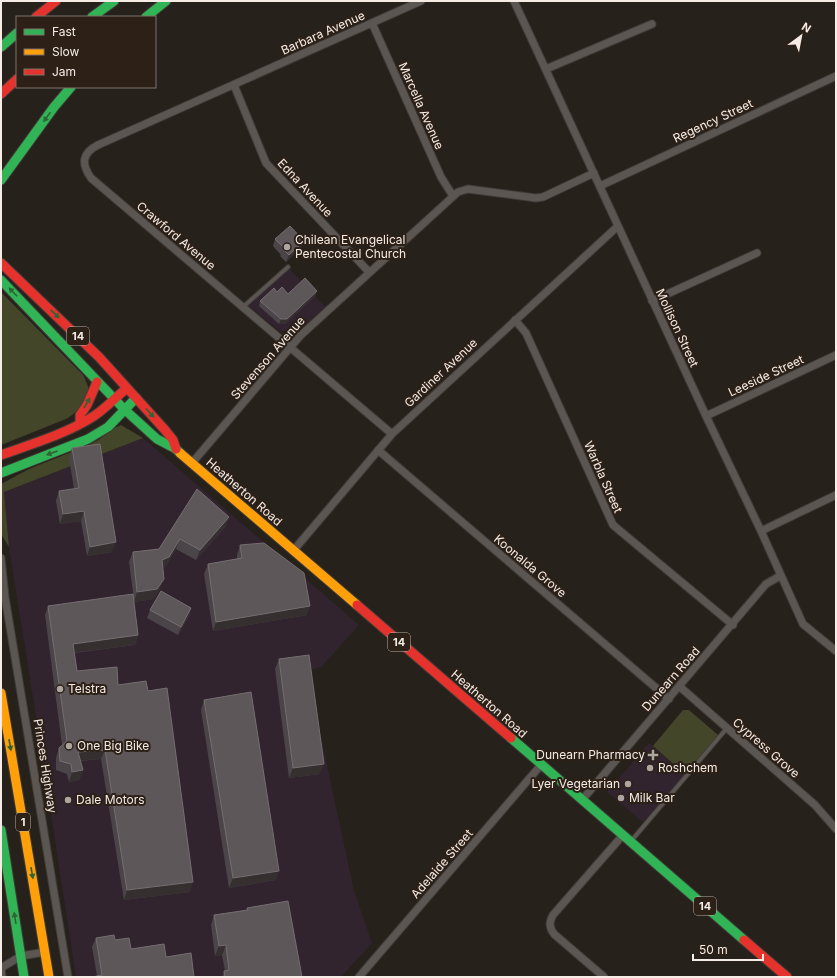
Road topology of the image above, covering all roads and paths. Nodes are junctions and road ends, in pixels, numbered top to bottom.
1 (56, 1) edge
2 (114, 1) edge
3 (166, 1) edge
4 (421, 1) edge
5 (514, 1) edge
6 (37, 16) edge
7 (93, 16) edge
8 (147, 16) edge
9 (372, 23) junction
10 (652, 24) dead end
11 (16, 34) edge
12 (1, 47) edge
13 (546, 69) junction
14 (836, 76) edge
15 (16, 80) edge
16 (234, 85) junction
17 (70, 88) edge
18 (1, 94) edge
19 (594, 173) junction
20 (1, 180) edge
21 (600, 186) junction
22 (452, 196) junction
23 (618, 226) junction
24 (757, 253) dead end
25 (1, 263) edge
26 (288, 267) dead end
27 (369, 272) junction
28 (1, 280) edge
29 (652, 301) junction
30 (243, 307) junction
31 (515, 320) junction
32 (290, 347) junction
33 (836, 355) edge
34 (97, 382) junction
35 (127, 388) junction
36 (114, 398) junction
37 (136, 398) junction
38 (124, 409) junction
39 (706, 416) junction
40 (80, 424) junction
41 (392, 434) junction
42 (176, 449) junction
43 (378, 450) junction
44 (1, 454) edge
45 (192, 464) junction
46 (10, 470) junction
47 (1, 473) edge
48 (1, 480) edge
49 (836, 495) edge
50 (761, 531) junction
51 (293, 551) junction
52 (1, 558) edge
53 (780, 576) junction
54 (733, 624) junction
55 (836, 652) edge
56 (679, 686) junction
57 (1, 693) edge
58 (668, 699) junction
59 (727, 728) junction
60 (541, 765) junction
61 (582, 800) junction
62 (836, 829) edge
63 (1, 830) edge
64 (623, 835) junction
65 (631, 842) junction
66 (45, 952) junction
67 (21, 956) junction
68 (1, 968) edge
69 (2, 977) edge
70 (24, 977) edge
71 (49, 977) edge
72 (68, 977) edge
73 (359, 977) edge
74 (604, 977) edge
75 (787, 977) edge

1 - 6 main road
2 - 7 main road
3 - 8 main road
4 - 9 street, Barbara Avenue
5 - 13 street, Mollison Street
9 - 16 street, Barbara Avenue
9 - 22 street, Marcella Avenue
10 - 13 street
11 - 12 main road
13 - 19 street, Mollison Street
14 - 21 street, Regency Street
15 - 18 main road
16 - 27 street, Edna Avenue
16 - 30 street, Crawford Avenue
17 -> 20 main road
19 - 21 street, Mollison Street
19 - 22 street, Stevenson Avenue
21 - 23 street, Mollison Street
22 - 27 street, Stevenson Avenue
23 - 29 street, Mollison Street
23 - 31 street, Gardiner Avenue
24 - 29 street
25 -> 35 main road, Heatherton Road / 14
26 - 30 lane
27 - 32 street, Stevenson Avenue
34 -> 28 main road, Heatherton Road / 14
29 - 39 street, Mollison Street
30 - 32 street, Crawford Avenue
31 - 41 street, Gardiner Avenue
31 - 54 street, Warbla Street
32 - 41 street, Crawford Avenue
32 - 45 street, Stevenson Avenue
33 - 39 street, Leeside Street
34 - 36 main road, Heatherton Road / 14
40 -> 34 main road
35 - 36 main road
35 - 37 main road, Heatherton Road / 14
36 - 38 main road, Heatherton Road / 14
36 - 40 main road
37 - 38 main road
37 -> 42 main road, Heatherton Road / 14
38 - 42 main road, Heatherton Road / 14
38 -> 46 main road
39 - 50 street, Mollison Street
40 - 44 main road
41 - 43 street, Gardiner Avenue
42 - 45 main road, Heatherton Road / 14
43 - 51 street, Gardiner Avenue
43 - 58 street, Koonalda Grove
45 - 51 main road, Heatherton Road / 14
46 - 47 main road
46 - 48 main road
49 - 50 street
50 - 53 street, Mollison Street
51 - 60 main road, Heatherton Road / 14
52 - 72 street, Princes Highway
53 - 54 street, Dunearn Road
53 - 55 street, Mollison Street
54 - 56 street, Dunearn Road
56 - 58 street, Dunearn Road
56 - 59 street, Cypress Grove
57 -> 66 main road, 1
58 - 61 street, Dunearn Road
59 - 62 street, Cypress Grove
59 - 65 lane
60 - 61 main road, Heatherton Road / 14
60 - 73 street, Adelaide Street
61 - 64 main road, Heatherton Road / 14
67 -> 63 main road, 1
64 - 65 main road, Heatherton Road / 14
64 - 74 street
65 - 75 main road, Heatherton Road / 14
66 - 67 street
66 - 71 main road, 1
67 - 68 street
67 - 70 main road, 1
68 - 69 street

